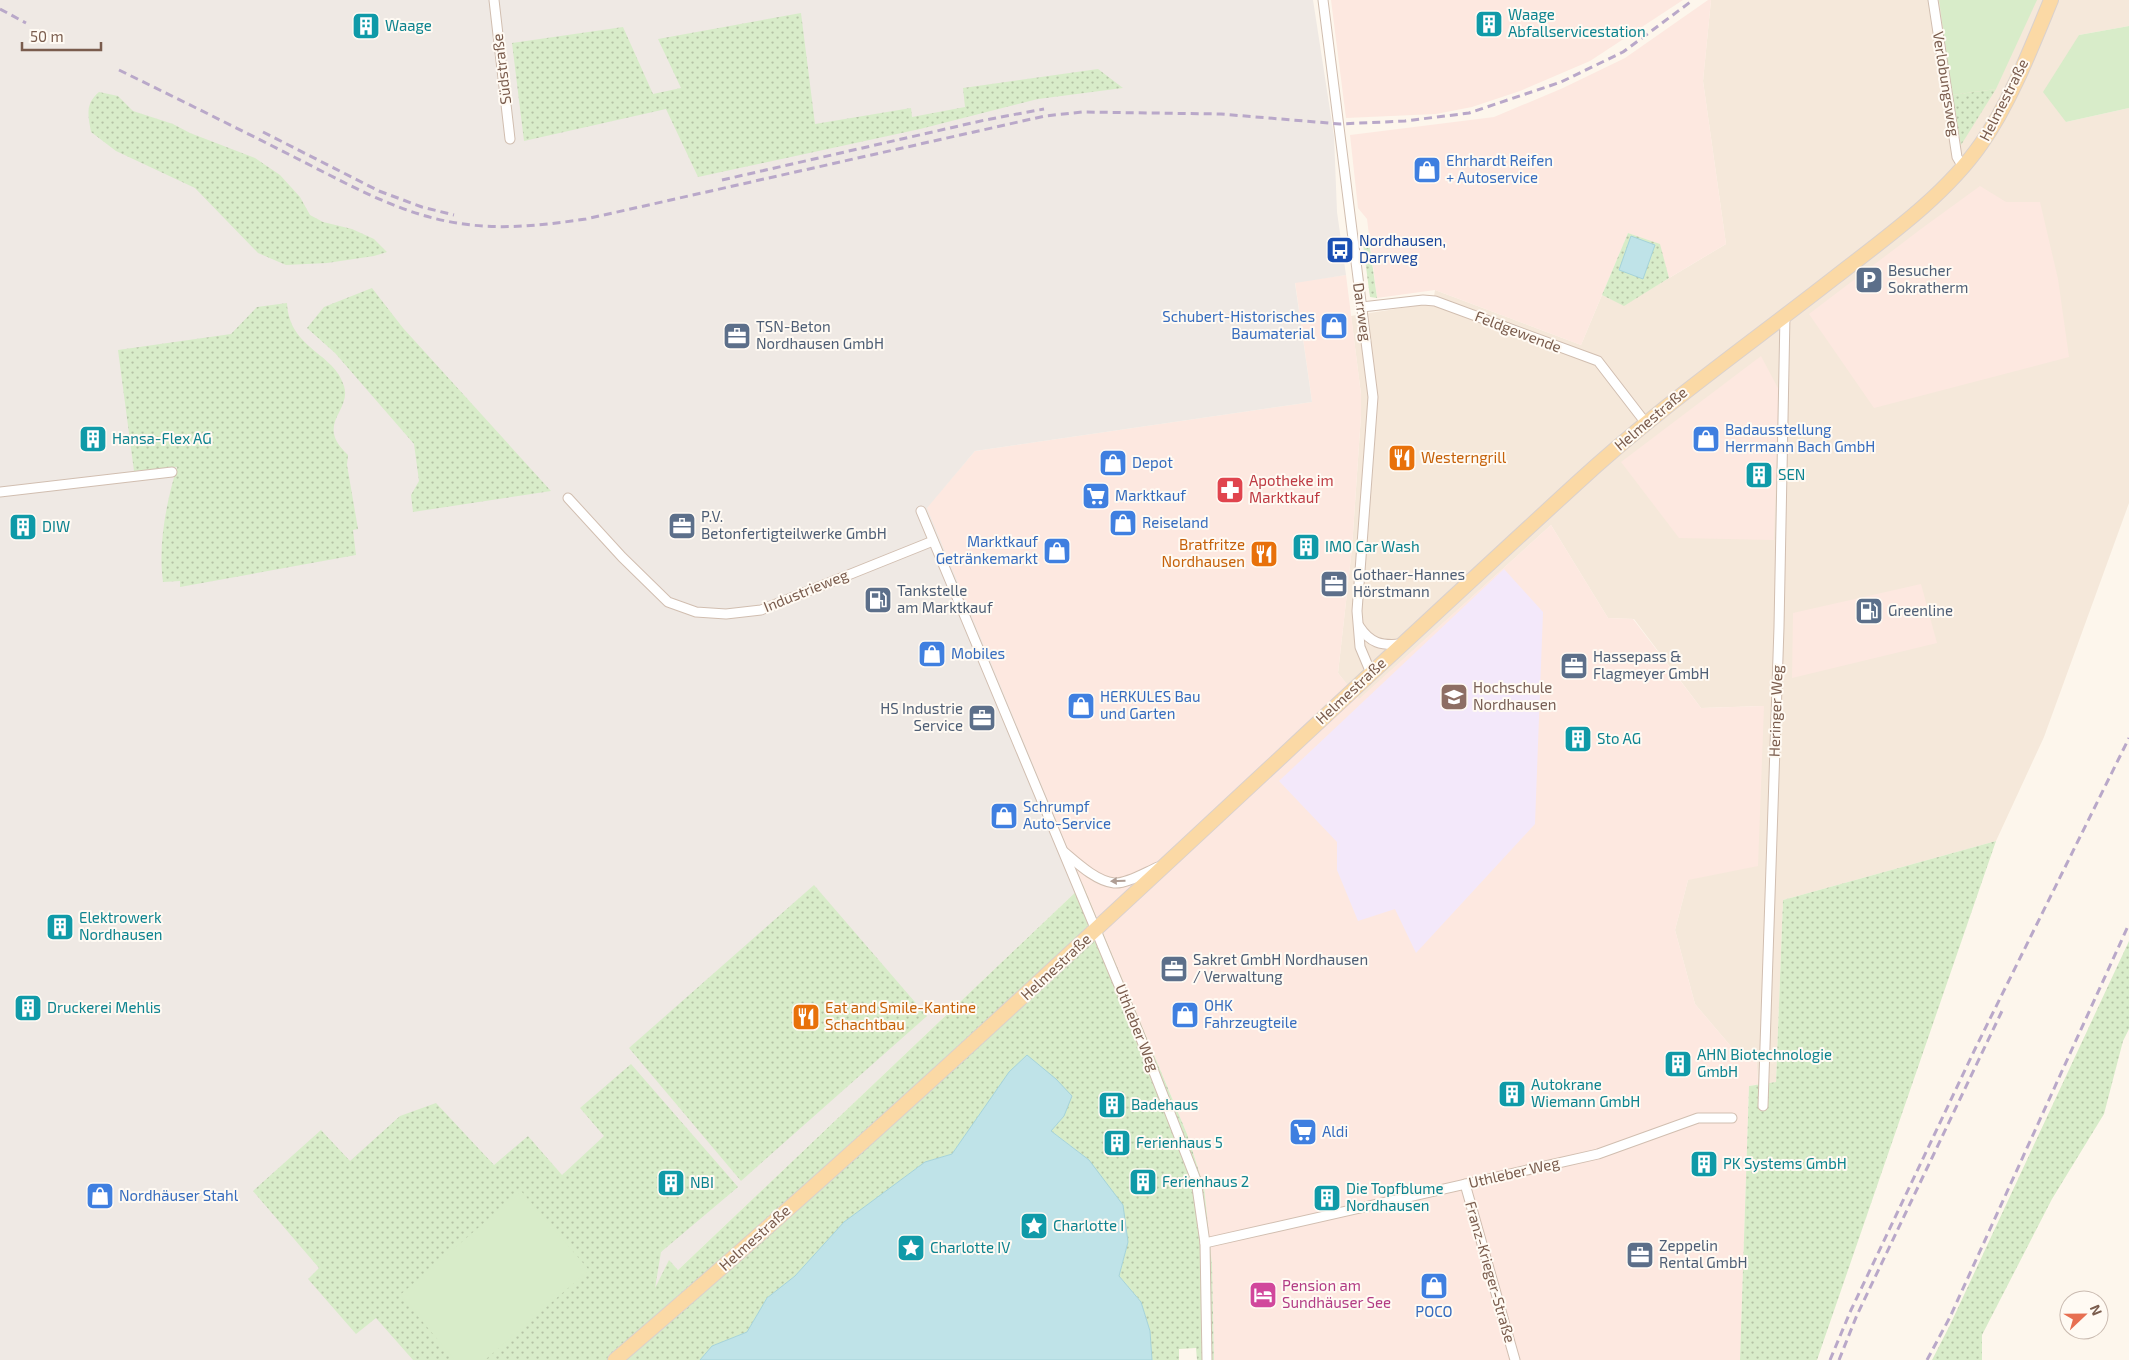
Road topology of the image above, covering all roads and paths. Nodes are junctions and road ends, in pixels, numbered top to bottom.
1 (494, 0) edge
2 (1323, 0) edge
3 (1933, 0) edge
4 (2051, 0) edge
5 (510, 138) dead end
6 (1962, 166) junction
7 (1362, 308) junction
8 (1785, 315) junction
9 (1645, 422) junction
10 (172, 472) dead end
11 (0, 492) edge
12 (568, 498) dead end
13 (921, 511) dead end
14 (934, 541) junction
15 (1358, 624) junction
16 (1401, 644) junction
17 (1371, 673) junction
18 (1063, 851) junction
19 (1163, 865) junction
20 (1096, 930) junction
21 (1763, 1106) dead end
22 (1732, 1118) dead end
23 (1465, 1184) junction
24 (1205, 1243) junction
25 (615, 1360) edge
26 (1207, 1360) edge
27 (1515, 1360) edge

1 - 5 street, Südstraße
2 - 7 street, Darrweg
3 - 6 street, Verlobungsweg
4 - 6 main road, Helmestraße
6 - 8 main road, Helmestraße
7 - 9 street, Feldgewende
7 - 15 street, Darrweg
8 - 9 main road, Helmestraße
8 - 21 street, Heringer Weg
9 - 16 main road, Helmestraße
10 - 11 street
12 - 14 street, Industrieweg
13 - 14 street
14 - 18 street
15 - 16 street
15 - 17 street, Darrweg
16 - 17 main road, Helmestraße
17 - 19 main road, Helmestraße
19 -> 18 street
18 - 20 street
19 - 20 main road, Helmestraße
20 - 24 street, Uthleber Weg
20 - 25 main road, Helmestraße
22 - 23 street, Uthleber Weg
23 - 24 street, Uthleber Weg
23 - 27 street, Franz-Krieger-Straße
24 - 26 street, Uthleber Weg

